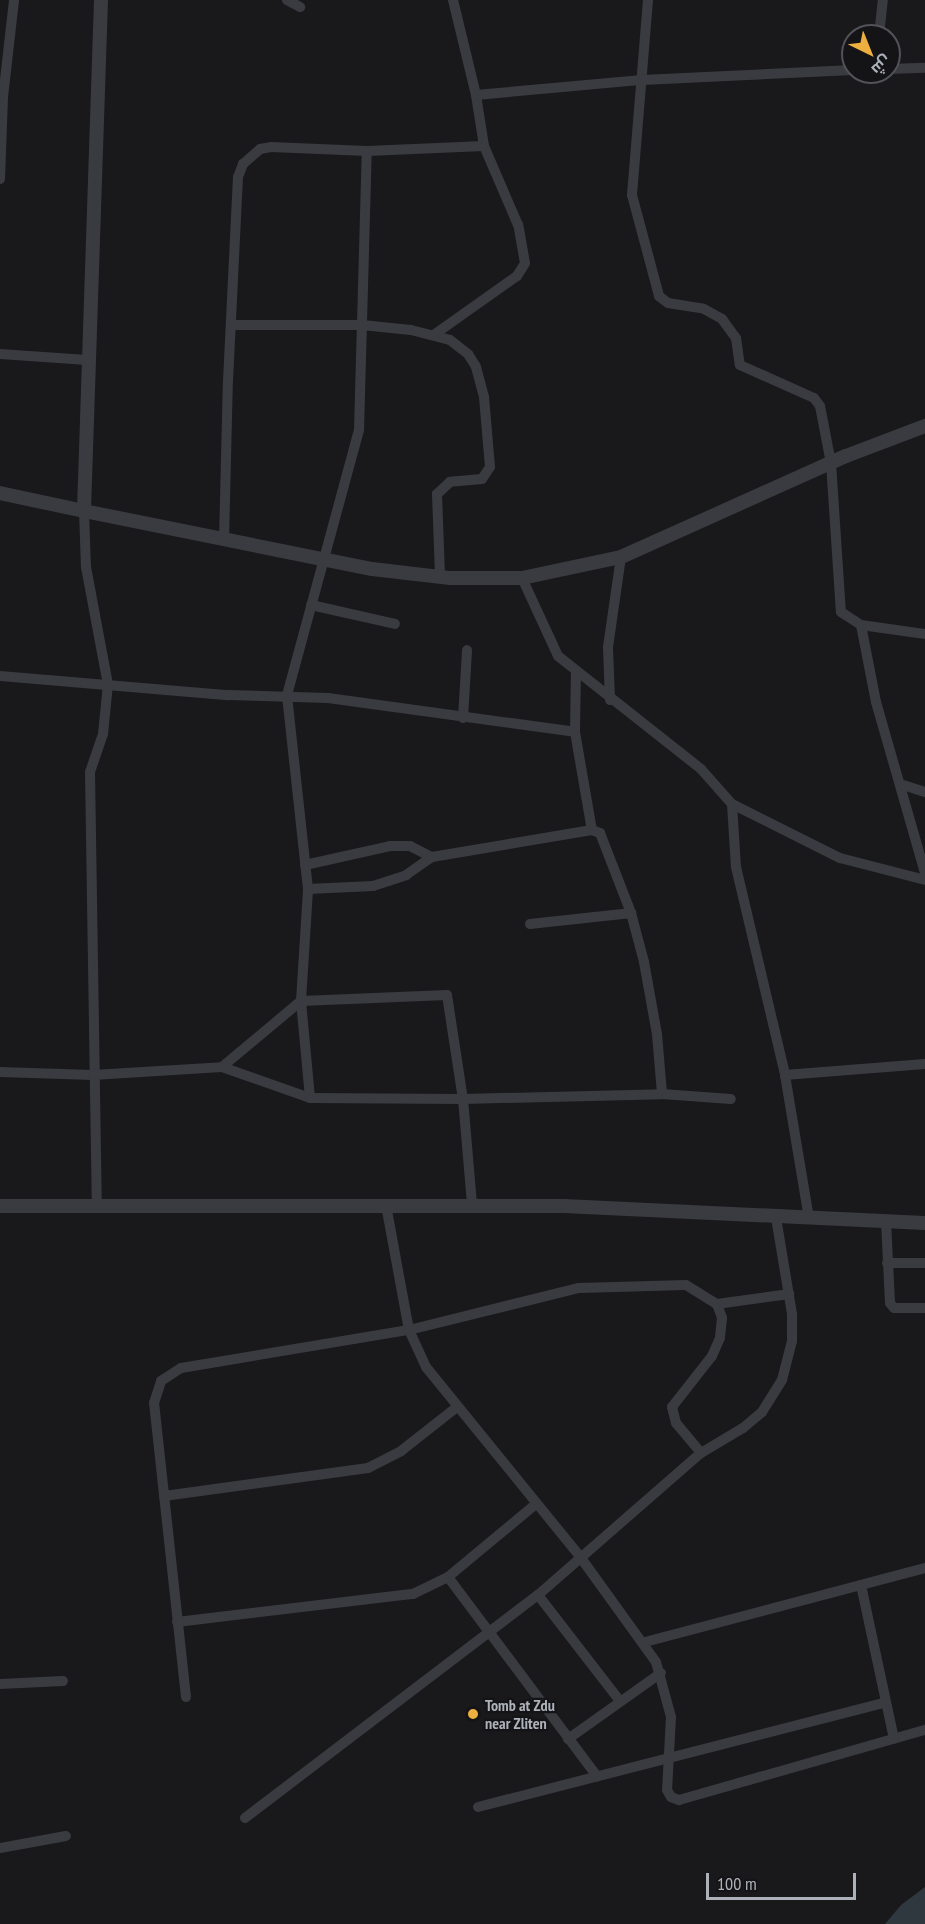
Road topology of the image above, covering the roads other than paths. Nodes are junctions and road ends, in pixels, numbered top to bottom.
1 (14, 0) edge
2 (101, 0) edge
3 (287, 0) edge
4 (453, 0) edge
5 (648, 0) edge
6 (883, 0) edge
7 (300, 7) dead end
8 (880, 24) edge
9 (925, 68) edge
10 (901, 69) edge
11 (841, 71) edge
12 (642, 80) junction
13 (476, 95) junction
14 (2, 97) edge
15 (484, 146) junction
16 (367, 151) junction
17 (0, 179) edge
18 (232, 325) junction
19 (362, 325) junction
20 (435, 334) junction
21 (0, 354) edge
22 (87, 360) junction
23 (925, 426) edge
24 (831, 463) junction
25 (0, 493) edge
26 (84, 511) junction
27 (224, 540) junction
28 (621, 557) junction
29 (324, 560) junction
30 (440, 577) junction
31 (522, 578) junction
32 (312, 605) junction
33 (395, 624) dead end
34 (861, 625) junction
35 (925, 634) edge
36 (467, 650) dead end
37 (576, 671) junction
38 (0, 676) edge
39 (108, 684) junction
40 (287, 695) junction
41 (610, 700) junction
42 (463, 718) junction
43 (575, 732) junction
44 (900, 784) junction
45 (925, 792) edge
46 (732, 804) junction
47 (592, 830) junction
48 (432, 857) junction
49 (305, 865) junction
50 (925, 873) edge
51 (925, 880) edge
52 (308, 889) junction
53 (631, 913) junction
54 (530, 924) dead end
55 (302, 1001) junction
56 (925, 1064) edge
57 (222, 1067) junction
58 (0, 1072) edge
59 (93, 1075) junction
60 (785, 1075) junction
61 (662, 1094) junction
62 (310, 1098) junction
63 (463, 1099) junction
64 (731, 1099) dead end
65 (97, 1205) junction
66 (386, 1205) junction
67 (472, 1205) junction
68 (0, 1206) edge
69 (776, 1217) junction
70 (809, 1218) junction
71 (886, 1221) junction
72 (925, 1223) edge
73 (887, 1263) junction
74 (925, 1263) edge
75 (789, 1294) junction
76 (717, 1304) junction
77 (925, 1308) edge
78 (409, 1330) junction
79 (457, 1407) junction
80 (701, 1453) junction
81 (164, 1496) junction
82 (536, 1504) junction
83 (580, 1558) junction
84 (925, 1568) edge
85 (448, 1576) junction
86 (861, 1585) junction
87 (538, 1595) junction
88 (177, 1622) junction
89 (488, 1634) junction
90 (645, 1642) junction
91 (661, 1673) junction
92 (63, 1680) dead end
93 (0, 1684) edge
94 (186, 1697) dead end
95 (620, 1701) junction
96 (886, 1702) junction
97 (925, 1730) edge
98 (568, 1739) junction
99 (894, 1739) junction
100 (671, 1757) junction
101 (597, 1776) junction
102 (478, 1807) dead end
103 (245, 1818) dead end
104 (66, 1836) dead end
105 (0, 1848) edge

1 - 14 street
2 - 22 street
3 - 7 street
4 - 13 street
5 - 12 street
6 - 8 street
9 - 10 street
11 - 12 street
12 - 13 street
12 - 24 street
13 - 15 street
14 - 17 street
15 - 16 street
15 - 20 street
16 - 18 street
16 - 19 street
18 - 19 street
18 - 27 street
19 - 20 street
19 - 29 street
20 - 30 street
21 - 22 street
22 - 26 street
23 - 24 street
24 - 28 street
24 - 34 street
25 - 26 street
26 - 27 street
26 - 39 street
27 - 29 street
28 - 31 street
28 - 41 street
29 - 30 street
29 - 32 street
30 - 31 street
31 - 37 street
32 - 33 street
32 - 40 street
34 - 35 street
34 - 44 street
36 - 42 street
37 - 41 street
37 - 43 street
38 - 39 street
39 - 40 street
39 - 59 street
40 - 42 street
40 - 49 street
41 - 46 street
42 - 43 street
43 - 47 street
44 - 45 street
44 - 50 street
46 - 51 street
46 - 60 street
47 - 48 street
47 - 53 street
48 - 49 street
48 - 52 street
49 - 52 street
52 - 55 street
53 - 54 street
53 - 61 street
55 - 57 street
55 - 62 street
55 - 63 street
56 - 60 street
57 - 59 street
57 - 62 street
58 - 59 street
59 - 65 street
60 - 70 street
61 - 63 street
61 - 64 street
62 - 63 street
63 - 67 street
65 - 66 street
65 - 68 street
66 - 67 street
66 - 78 street
67 - 69 street
69 - 70 street
69 - 75 street
70 - 71 street
71 - 72 street
71 - 73 street
73 - 74 street
73 - 77 street
75 - 76 street
75 - 80 street
76 - 78 street
76 - 80 street
78 - 79 street
78 - 81 street
79 - 81 street
79 - 82 street
80 - 83 street
81 - 88 street
82 - 83 street
82 - 85 street
83 - 87 street
83 - 90 street
84 - 86 street
85 - 88 street
85 - 89 street
86 - 90 street
86 - 96 street
87 - 89 street
87 - 95 street
88 - 94 street
89 - 98 street
89 - 103 street
90 - 91 street
91 - 95 street
91 - 100 street
92 - 93 street
95 - 98 street
96 - 99 street
96 - 100 street
97 - 99 street
98 - 101 street
99 - 100 street
100 - 101 street
101 - 102 street
104 - 105 street

